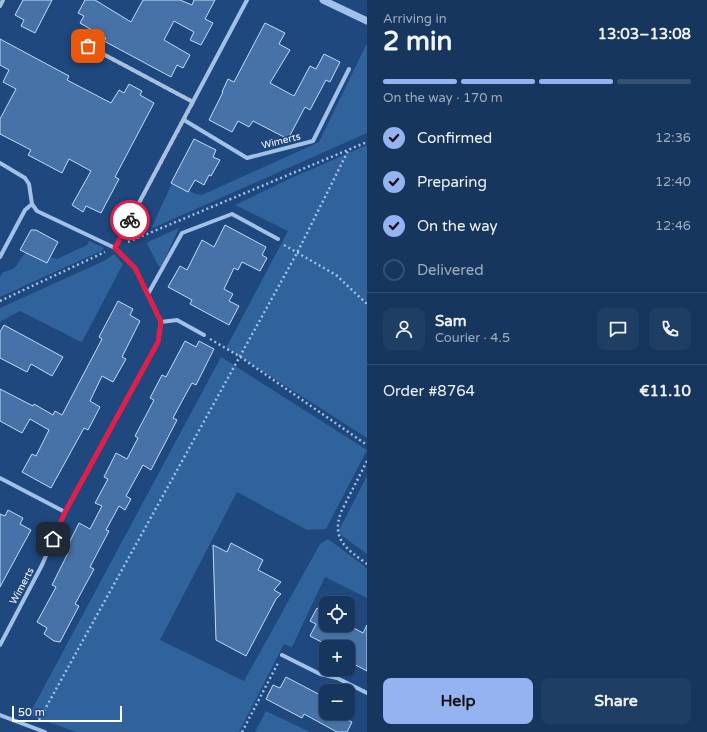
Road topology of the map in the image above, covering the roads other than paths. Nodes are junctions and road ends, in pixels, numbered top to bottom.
1 (3, 0) edge
2 (247, 0) edge
3 (323, 0) edge
4 (0, 6) edge
5 (367, 21) edge
6 (75, 39) dead end
7 (349, 69) dead end
8 (193, 102) junction
9 (184, 120) junction
10 (0, 162) edge
11 (32, 204) junction
12 (278, 239) road end
13 (115, 248) junction
14 (0, 257) edge
15 (148, 294) junction
16 (161, 322) junction
17 (204, 335) road end
18 (0, 478) edge
19 (65, 512) junction
20 (0, 645) edge
21 (282, 655) road end
22 (367, 693) edge
23 (0, 714) edge
24 (45, 732) edge

1 - 4 street
2 - 8 street
3 - 5 street
6 - 8 street
7 - 9 street, Wimerts
8 - 9 street
9 - 13 street
10 - 11 street
11 - 13 street
11 - 14 street
12 - 15 street
13 - 15 street
15 - 16 street
16 - 17 street
16 - 19 street, Wimerts
18 - 19 street
19 - 20 street, Wimerts
21 - 22 street
23 - 24 street

